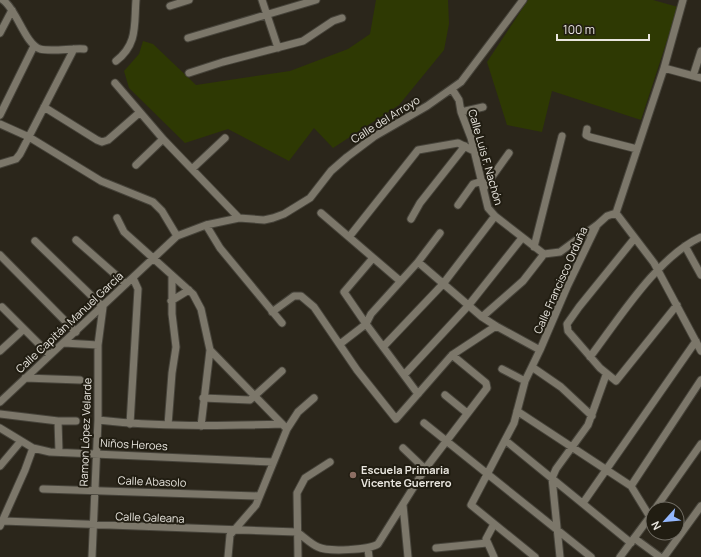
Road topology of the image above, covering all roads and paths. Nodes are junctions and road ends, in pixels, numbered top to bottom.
1 (3, 0) edge
2 (136, 0) edge
3 (189, 0) edge
4 (262, 0) edge
5 (316, 0) edge
6 (523, 0) edge
7 (683, 0) edge
8 (170, 6) dead end
9 (12, 10) junction
10 (266, 14) junction
11 (342, 18) dead end
12 (0, 33) edge
13 (188, 38) dead end
14 (34, 46) junction
15 (278, 48) junction
16 (74, 49) junction
17 (84, 49) dead end
18 (701, 51) edge
19 (116, 61) dead end
20 (664, 68) junction
21 (189, 73) dead end
22 (697, 77) edge
23 (115, 83) dead end
24 (452, 89) junction
25 (44, 107) junction
26 (483, 107) dead end
27 (461, 112) junction
28 (139, 113) junction
29 (0, 115) edge
30 (0, 124) edge
31 (587, 129) dead end
32 (562, 136) dead end
33 (29, 137) junction
34 (225, 138) dead end
35 (163, 140) junction
36 (465, 146) junction
37 (637, 149) junction
38 (474, 151) junction
39 (509, 153) dead end
40 (0, 164) edge
41 (136, 165) dead end
42 (192, 169) junction
43 (483, 185) junction
44 (458, 205) dead end
45 (321, 213) dead end
46 (616, 213) junction
47 (494, 216) junction
48 (116, 218) dead end
49 (239, 218) junction
50 (411, 219) dead end
51 (206, 225) junction
52 (597, 225) junction
53 (440, 233) dead end
54 (177, 236) junction
55 (348, 237) junction
56 (701, 237) edge
57 (522, 238) junction
58 (634, 239) junction
59 (76, 240) dead end
60 (35, 241) dead end
61 (685, 246) junction
62 (534, 247) junction
63 (544, 254) junction
64 (0, 255) edge
65 (373, 258) junction
66 (154, 259) junction
67 (418, 262) junction
68 (658, 269) junction
69 (701, 275) edge
70 (172, 276) junction
71 (133, 278) junction
72 (400, 280) junction
73 (126, 284) junction
74 (443, 284) junction
75 (189, 290) junction
76 (171, 301) junction
77 (677, 305) junction
78 (468, 306) junction
79 (2, 307) dead end
80 (103, 307) junction
81 (272, 312) junction
82 (482, 317) junction
83 (282, 324) dead end
84 (366, 324) junction
85 (496, 326) junction
86 (24, 329) junction
87 (76, 332) junction
88 (696, 340) junction
89 (64, 343) junction
90 (340, 344) junction
91 (98, 345) junction
92 (383, 347) junction
93 (210, 350) junction
94 (540, 350) junction
95 (0, 351) edge
96 (701, 351) edge
97 (50, 355) junction
98 (452, 355) junction
99 (590, 357) junction
100 (532, 367) junction
101 (502, 369) dead end
102 (282, 371) dead end
103 (404, 375) junction
104 (606, 375) junction
105 (25, 378) junction
106 (80, 380) dead end
107 (701, 380) edge
108 (525, 381) junction
109 (418, 394) junction
110 (445, 395) dead end
111 (204, 398) junction
112 (255, 398) junction
113 (314, 398) dead end
114 (0, 402) edge
115 (517, 411) junction
116 (467, 413) junction
117 (0, 414) edge
118 (592, 416) junction
119 (98, 420) junction
120 (58, 421) junction
121 (76, 421) dead end
122 (424, 423) dead end
123 (130, 424) junction
124 (168, 425) junction
125 (201, 426) junction
126 (284, 427) junction
127 (0, 428) edge
128 (505, 440) junction
129 (21, 441) junction
130 (446, 441) junction
131 (701, 444) edge
132 (33, 448) junction
133 (403, 448) dead end
134 (572, 448) junction
135 (60, 452) junction
136 (96, 453) junction
137 (273, 462) junction
138 (330, 462) dead end
139 (0, 466) edge
140 (425, 469) junction
141 (607, 470) junction
142 (487, 473) junction
143 (552, 478) junction
144 (631, 486) junction
145 (43, 489) dead end
146 (94, 490) junction
147 (259, 496) junction
148 (662, 501) edge
149 (583, 504) junction
150 (403, 505) junction
151 (645, 506) edge
152 (701, 506) edge
153 (698, 516) edge
154 (645, 523) edge
155 (1, 524) edge
156 (494, 524) junction
157 (93, 526) junction
158 (558, 529) junction
159 (233, 531) junction
160 (297, 532) junction
161 (633, 540) junction
162 (487, 543) junction
163 (436, 548) dead end
164 (332, 549) junction
165 (368, 549) junction
166 (92, 557) edge
167 (228, 557) edge
168 (298, 557) edge
169 (333, 557) edge
170 (369, 557) edge
171 (408, 557) edge
172 (494, 557) edge
173 (535, 557) edge
174 (560, 557) edge
175 (591, 557) edge
176 (620, 557) edge
177 (660, 557) edge
178 (664, 557) edge

1 - 9 street
2 - 19 street
3 - 8 street
4 - 10 street
5 - 10 street
6 - 24 street, Calle del Arroyo
7 - 20 street
9 - 12 street
9 - 14 street
10 - 13 street
10 - 15 street
11 - 15 street
14 - 16 street
14 - 29 street
15 - 21 street
16 - 17 street
16 - 25 street
18 - 22 street
20 - 22 street
20 - 37 street
23 - 28 street
24 - 27 street, Calle Luis F. Nachón
24 - 49 street, Calle del Arroyo
25 - 28 street
25 - 33 street
26 - 27 street
27 - 38 street, Calle Luis F. Nachón
28 - 35 street
30 - 33 street
31 - 37 street
32 - 62 street
33 - 40 street
33 - 54 street
34 - 42 street
35 - 41 street
35 - 42 street
36 - 38 street
36 - 50 street
36 - 55 street
37 - 46 street
38 - 43 street, Calle Luis F. Nachón
39 - 43 street
42 - 49 street
43 - 44 street
43 - 47 street, Calle Luis F. Nachón
45 - 55 street
46 - 52 street, Calle Francisco Orduña
46 - 58 street
47 - 57 street, Calle Luis F. Nachón
47 - 74 street
48 - 66 street
49 - 51 street, Calle del Arroyo
51 - 54 street, Calle del Arroyo
51 - 81 street
52 - 63 street
52 - 94 street, Calle Francisco Orduña
53 - 67 street
54 - 66 street, Calle del Arroyo
55 - 65 street
56 - 61 street
57 - 62 street, Calle Luis F. Nachón
57 - 78 street
58 - 68 street
58 - 99 street
59 - 73 street
60 - 80 street
61 - 68 street
61 - 69 street
62 - 63 street, Calle Luis F. Nachón
63 - 82 street
64 - 87 street
65 - 72 street
65 - 84 street
66 - 70 street
66 - 71 street, Calle Capitán Manuel García
67 - 72 street
67 - 74 street
68 - 77 street
68 - 99 street
70 - 75 street
70 - 76 street
71 - 73 street, Calle Capitán Manuel García
71 - 123 street
72 - 84 street
73 - 80 street, Calle Capitán Manuel García
74 - 78 street
74 - 92 street
75 - 76 street
75 - 93 street
76 - 124 street
77 - 88 street
77 - 104 street
78 - 82 street
78 - 103 street
79 - 86 street
80 - 87 street, Calle Capitán Manuel García
80 - 91 street, Ramon López Velarde
81 - 83 street
81 - 90 street
82 - 85 street
84 - 90 street
84 - 92 street
85 - 94 street
85 - 98 street
86 - 95 street
86 - 97 street
87 - 89 street, Calle Capitán Manuel García
88 - 96 street
88 - 141 street
89 - 91 street
89 - 97 street, Calle Capitán Manuel García
90 - 109 street
91 - 119 street, Ramon López Velarde
92 - 103 street
93 - 111 street
93 - 112 street
94 - 100 street, Calle Francisco Orduña
97 - 105 street, Calle Capitán Manuel García
98 - 109 street
98 - 116 street
99 - 104 street
100 - 108 street, Calle Francisco Orduña
100 - 118 street
101 - 108 street
102 - 112 street
103 - 109 street
104 - 118 street
105 - 106 street
105 - 114 street, Calle Capitán Manuel García
107 - 144 street
108 - 115 street, Calle Francisco Orduña
110 - 116 street
111 - 112 street
111 - 125 street
112 - 126 street
113 - 126 street
115 - 128 street, Calle Francisco Orduña
115 - 134 street
116 - 130 street
117 - 120 street
118 - 134 street
119 - 123 street
119 - 136 street, Ramon López Velarde
120 - 121 street
120 - 135 street
122 - 130 street
123 - 124 street
124 - 125 street
125 - 126 street
126 - 137 street
127 - 129 street, Niños Heroes
128 - 142 street, Calle Francisco Orduña
128 - 143 street
129 - 132 street, Niños Heroes
129 - 139 street
130 - 140 street
130 - 142 street
131 - 148 street
132 - 135 street, Niños Heroes
132 - 155 street
133 - 140 street
134 - 141 street
134 - 143 street
135 - 136 street, Niños Heroes
136 - 137 street, Niños Heroes
136 - 146 street, Ramon López Velarde
137 - 147 street
138 - 160 street
140 - 150 street
141 - 144 street
141 - 149 street
142 - 156 street, Calle Francisco Orduña
142 - 158 street
143 - 149 street
143 - 158 street
144 - 151 street
145 - 146 street, Calle Abasolo
146 - 147 street, Calle Abasolo
146 - 157 street, Ramon López Velarde
147 - 159 street
149 - 161 street
150 - 165 street
150 - 171 street
152 - 153 street
153 - 178 street
154 - 161 street
155 - 157 street, Calle Galeana
156 - 162 street
156 - 173 street
157 - 159 street, Calle Galeana
157 - 166 street, Ramon López Velarde
158 - 174 street
158 - 175 street
159 - 160 street, Calle Galeana
159 - 167 street
160 - 164 street
160 - 168 street
161 - 176 street
161 - 177 street
162 - 163 street
162 - 172 street
164 - 165 street
164 - 169 street
165 - 170 street

